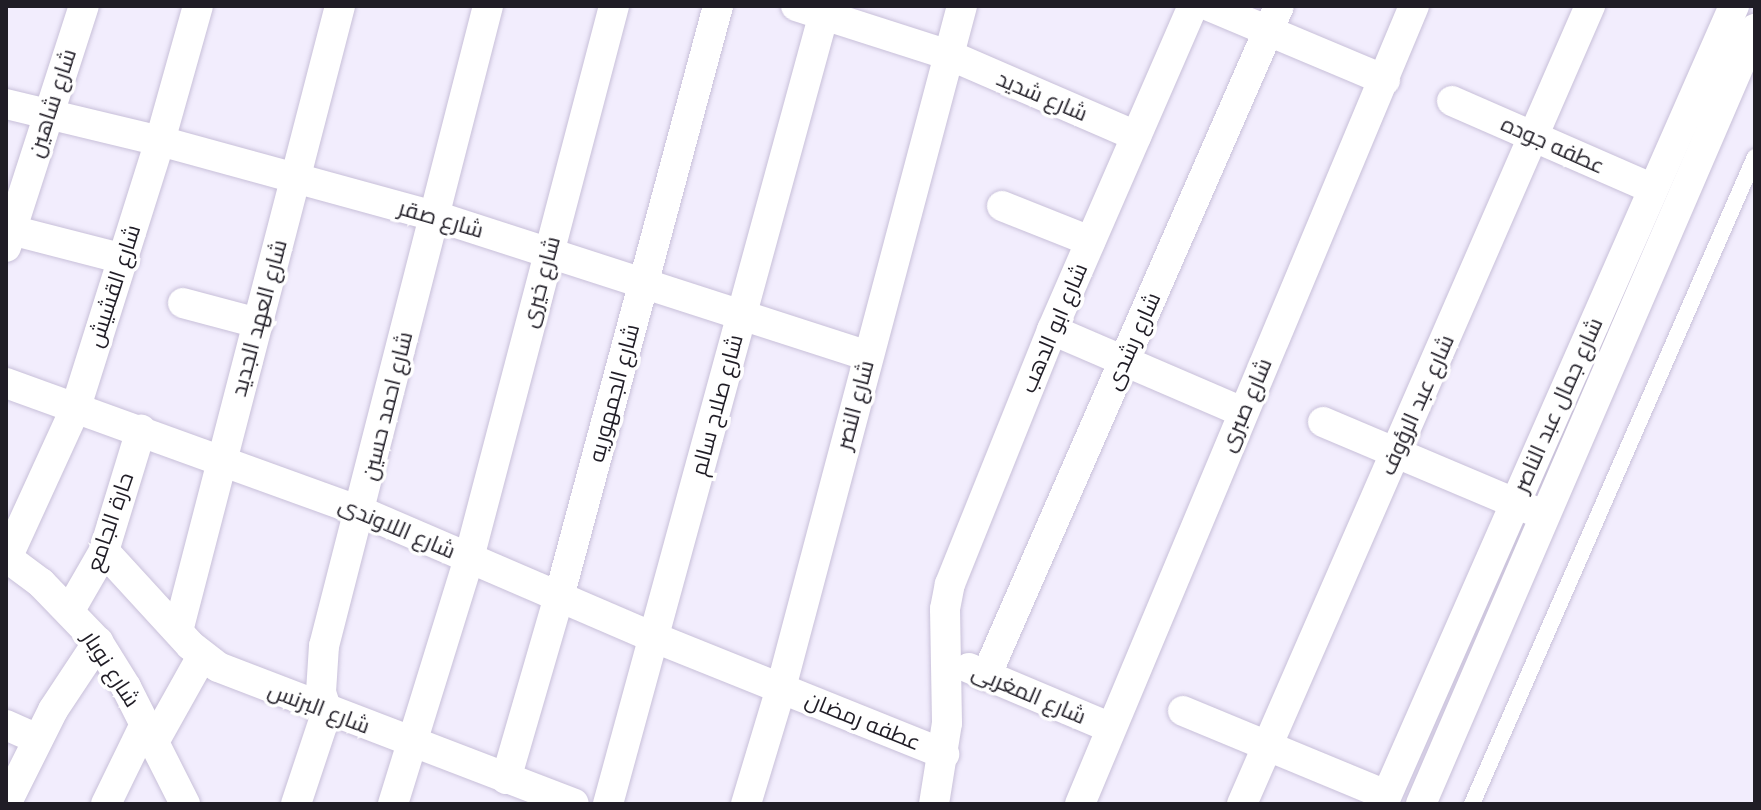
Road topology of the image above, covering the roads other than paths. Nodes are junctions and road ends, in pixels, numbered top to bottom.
1 (84, 6) edge
2 (198, 6) edge
3 (340, 6) edge
4 (488, 6) edge
5 (614, 6) edge
6 (718, 6) edge
7 (962, 6) edge
8 (1193, 6) edge
9 (1209, 6) edge
10 (1414, 6) edge
11 (1590, 6) edge
12 (1734, 6) edge
13 (815, 9) edge
14 (1274, 19) edge
15 (1755, 29) edge
16 (949, 55) junction
17 (1385, 80) junction
18 (1452, 101) dead end
19 (6, 104) edge
20 (49, 114) junction
21 (1136, 136) junction
22 (1534, 137) junction
23 (160, 141) junction
24 (1755, 157) edge
25 (296, 177) junction
26 (1653, 189) junction
27 (1002, 206) dead end
28 (435, 216) junction
29 (9, 238) edge
30 (1090, 241) junction
31 (549, 251) junction
32 (124, 259) junction
33 (643, 283) junction
34 (183, 303) dead end
35 (741, 315) junction
36 (258, 323) junction
37 (1052, 330) junction
38 (868, 356) junction
39 (1124, 361) junction
40 (6, 383) edge
41 (76, 407) junction
42 (1242, 412) junction
43 (1323, 422) dead end
44 (141, 430) junction
45 (1396, 453) junction
46 (222, 459) junction
47 (1515, 504) junction
48 (360, 511) junction
49 (1545, 516) junction
50 (104, 551) junction
51 (6, 558) edge
52 (469, 558) junction
53 (559, 597) junction
54 (70, 610) junction
55 (178, 631) junction
56 (653, 637) junction
57 (98, 642) junction
58 (202, 656) junction
59 (947, 659) junction
60 (986, 676) junction
61 (781, 688) junction
62 (327, 711) junction
63 (1183, 711) dead end
64 (6, 725) edge
65 (1111, 728) junction
66 (150, 733) junction
67 (38, 739) junction
68 (414, 743) junction
69 (1269, 746) junction
70 (944, 754) junction
71 (506, 779) junction
72 (1384, 800) edge
73 (561, 802) edge
74 (6, 804) edge
75 (106, 804) edge
76 (185, 804) edge
77 (296, 804) edge
78 (393, 804) edge
79 (608, 804) edge
80 (746, 804) edge
81 (934, 804) edge
82 (1080, 804) edge
83 (1242, 804) edge
84 (1421, 804) edge
85 (1472, 804) edge

1 - 20 street, شارع شاهين
2 - 23 street, شارع القشيش
3 - 25 street, شارع العهد الجديد
4 - 28 street, شارع احمد حسين
5 - 31 street, شارع خيرى
6 - 33 street, شارع الجمهوريه
7 - 16 street, شارع النصر
8 - 21 street, شارع ابو الدهب
9 - 14 street
10 - 17 street, شارع صبرى
11 - 22 street, شارع عبد الرؤوف
12 - 26 street, شارع جمال عبد الناصر
13 - 16 street, شارع شديد
13 - 35 street, شارع صلاح سالم
14 - 17 street
14 - 39 street, شارع رشدى
15 - 49 street, شارع جمال عبد الناصر
16 - 21 street, شارع شديد
16 - 38 street, شارع النصر
17 - 42 street, شارع صبرى
18 - 22 street, عطفه جوده
19 - 20 street, شارع صقر
20 - 23 street, شارع صقر
20 - 29 street, شارع شاهين
21 - 30 street, شارع ابو الدهب
22 - 26 street, عطفه جوده
22 - 45 street, شارع عبد الرؤوف
23 - 25 street, شارع صقر
23 - 32 street, شارع القشيش
24 - 85 lane
25 - 28 street, شارع صقر
25 - 36 street, شارع العهد الجديد
26 - 47 street, شارع جمال عبد الناصر
27 - 30 street
28 - 31 street, شارع صقر
28 - 48 street, شارع احمد حسين
29 - 32 street
30 - 37 street, شارع ابو الدهب
31 - 33 street, شارع صقر
31 - 52 street, شارع خيرى
32 - 41 street, شارع القشيش
33 - 35 street, شارع صقر
33 - 53 street, شارع الجمهوريه
34 - 36 street
35 - 38 street, شارع صقر
35 - 56 street, شارع صلاح سالم
36 - 46 street, شارع العهد الجديد
37 - 39 street
37 - 59 street, شارع ابو الدهب
38 - 61 street, شارع النصر
39 - 42 street
39 - 60 street, شارع رشدى
40 - 41 street, شارع اللاوندى
41 - 44 street, شارع اللاوندى
41 - 51 street, شارع القشيش
42 - 65 street, شارع صبرى
43 - 45 street
44 - 46 street, شارع اللاوندى
44 - 50 street, حارة الجامع
45 - 47 street
45 - 69 street, شارع عبد الرؤوف
46 - 48 street, شارع اللاوندى
46 - 55 street, شارع العهد الجديد
47 - 49 street
47 - 72 street, شارع جمال عبد الناصر
48 - 52 street, شارع اللاوندى
48 - 62 street, شارع احمد حسين
49 - 84 street, شارع جمال عبد الناصر
50 - 54 street, حارة الجامع
50 - 55 street, شارع البرنس
51 - 54 street, شارع نوبار
52 - 53 street, شارع اللاوندى
52 - 68 street, شارع خيرى
53 - 56 street, شارع اللاوندى
53 - 71 street, شارع الجمهوريه
54 - 57 street, شارع نوبار
55 - 58 street, شارع البرنس
56 - 61 street, شارع اللاوندى
56 - 79 street, شارع صلاح سالم
57 - 66 street, شارع نوبار
57 - 67 street
58 - 62 street, شارع البرنس
58 - 66 street
59 - 60 street, شارع المغربى
59 - 70 street, شارع ابو الدهب
60 - 65 street, شارع المغربى
61 - 70 street, عطفه رمضان
61 - 80 street, شارع النصر
62 - 68 street, شارع البرنس
62 - 77 street, شارع احمد حسين
63 - 69 street
64 - 67 street
65 - 82 street, شارع صبرى
66 - 75 street
66 - 76 street, شارع نوبار
67 - 74 street
68 - 71 street, شارع البرنس
68 - 78 street, شارع خيرى
69 - 72 street
69 - 83 street, شارع عبد الرؤوف
70 - 81 street, شارع ابو الدهب
71 - 73 street, شارع البرنس

